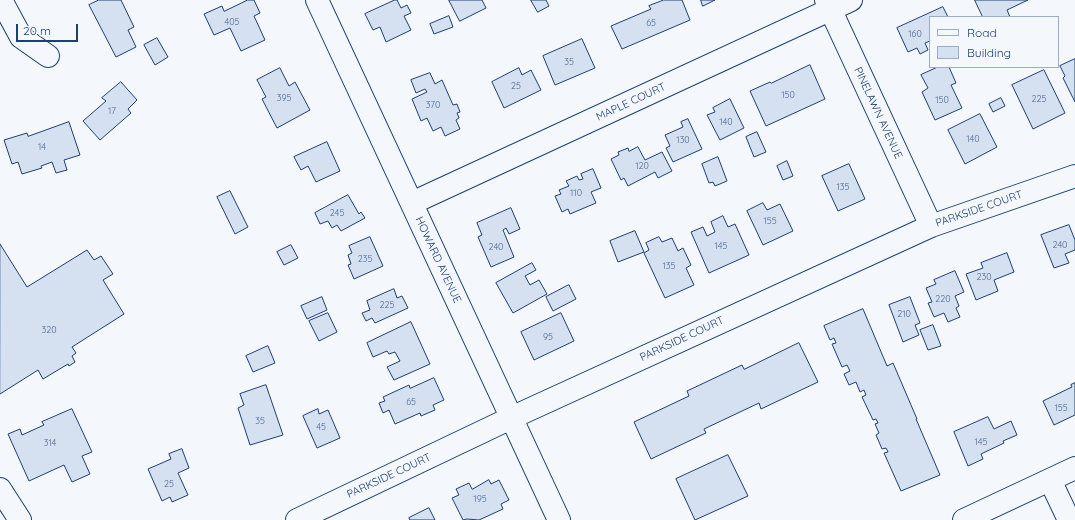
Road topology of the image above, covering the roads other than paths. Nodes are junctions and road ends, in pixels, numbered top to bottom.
1 (2, 0) edge
2 (317, 0) edge
3 (851, 0) edge
4 (828, 5) edge
5 (48, 56) dead end
6 (1075, 176) edge
7 (412, 203) junction
8 (931, 226) junction
9 (511, 418) junction
10 (1075, 468) edge
11 (1050, 480) junction
12 (2, 496) edge
13 (20, 520) edge
14 (296, 520) edge
15 (559, 520) edge
16 (964, 520) edge
17 (1069, 520) edge

1 - 5 street
2 - 7 street, HOWARD AVENUE
3 - 4 street, MAPLE COURT
4 - 7 street, MAPLE COURT
4 - 8 street, PINELAWN AVENUE
6 - 8 street, PARKSIDE COURT
7 - 9 street, HOWARD AVENUE
8 - 9 street, PARKSIDE COURT
9 - 14 street, PARKSIDE COURT
9 - 15 street, HOWARD AVENUE
10 - 11 street
11 - 16 street
11 - 17 street
12 - 13 street

